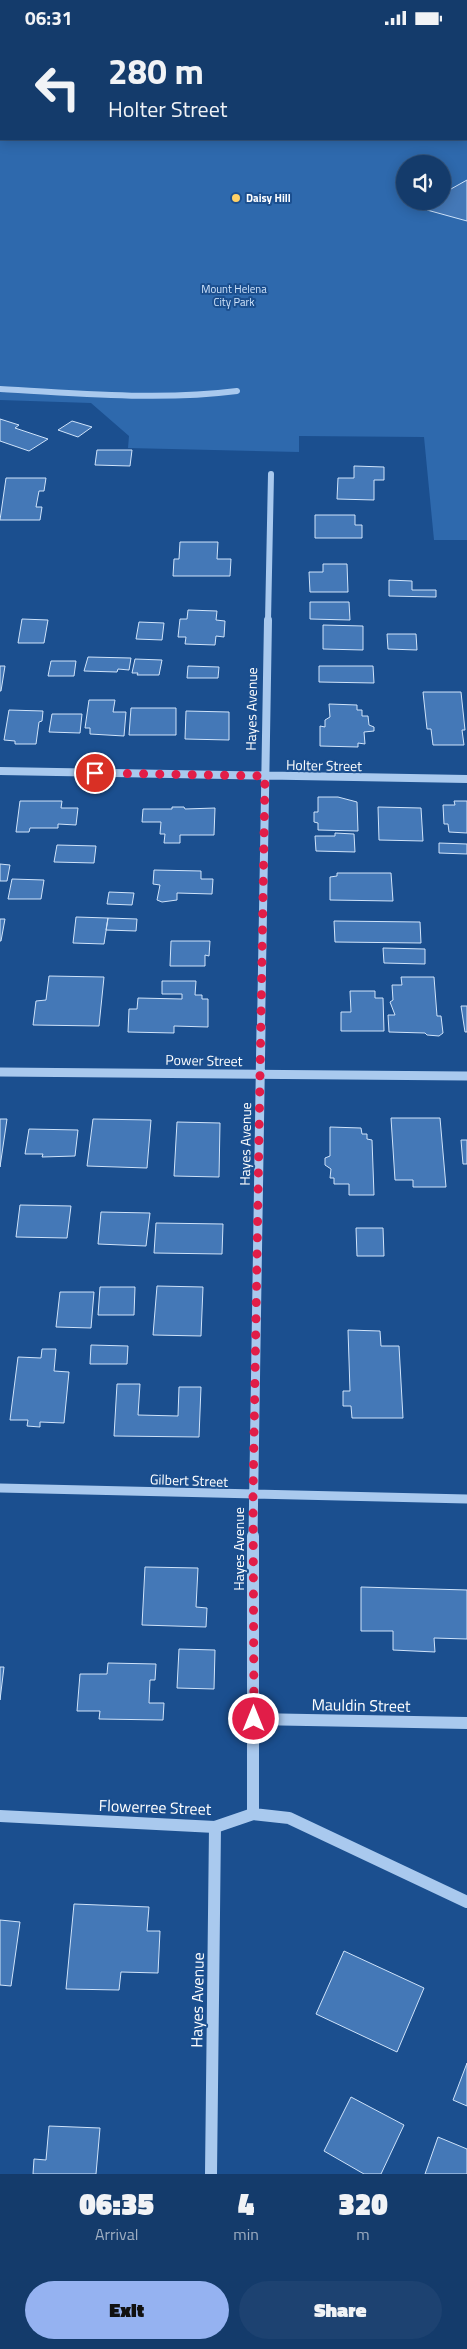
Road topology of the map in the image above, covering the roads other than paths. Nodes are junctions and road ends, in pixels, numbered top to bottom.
1 (0, 389) edge
2 (237, 391) dead end
3 (271, 473) dead end
4 (0, 771) edge
5 (265, 776) junction
6 (467, 779) edge
7 (0, 1072) edge
8 (262, 1075) junction
9 (467, 1076) edge
10 (0, 1488) edge
11 (253, 1495) junction
12 (467, 1499) edge
13 (254, 1719) junction
14 (467, 1723) edge
15 (252, 1814) junction
16 (0, 1816) edge
17 (216, 1827) junction
18 (467, 1902) edge
19 (211, 2174) edge

1 - 2 street
3 - 5 street, Hayes Avenue
4 - 5 street, Holter Street
5 - 6 street, Holter Street
5 - 8 street, Hayes Avenue
7 - 8 street, Power Street
8 - 9 street, Power Street
8 - 11 street, Hayes Avenue
10 - 11 street, Gilbert Street
11 - 12 street, Gilbert Street
11 - 13 street, Hayes Avenue
13 - 14 street, Mauldin Street
13 - 15 street, Hayes Avenue
15 - 17 street, Flowerree Street
15 - 18 street, Flowerree Street
16 - 17 street, Flowerree Street
17 - 19 street, Hayes Avenue

